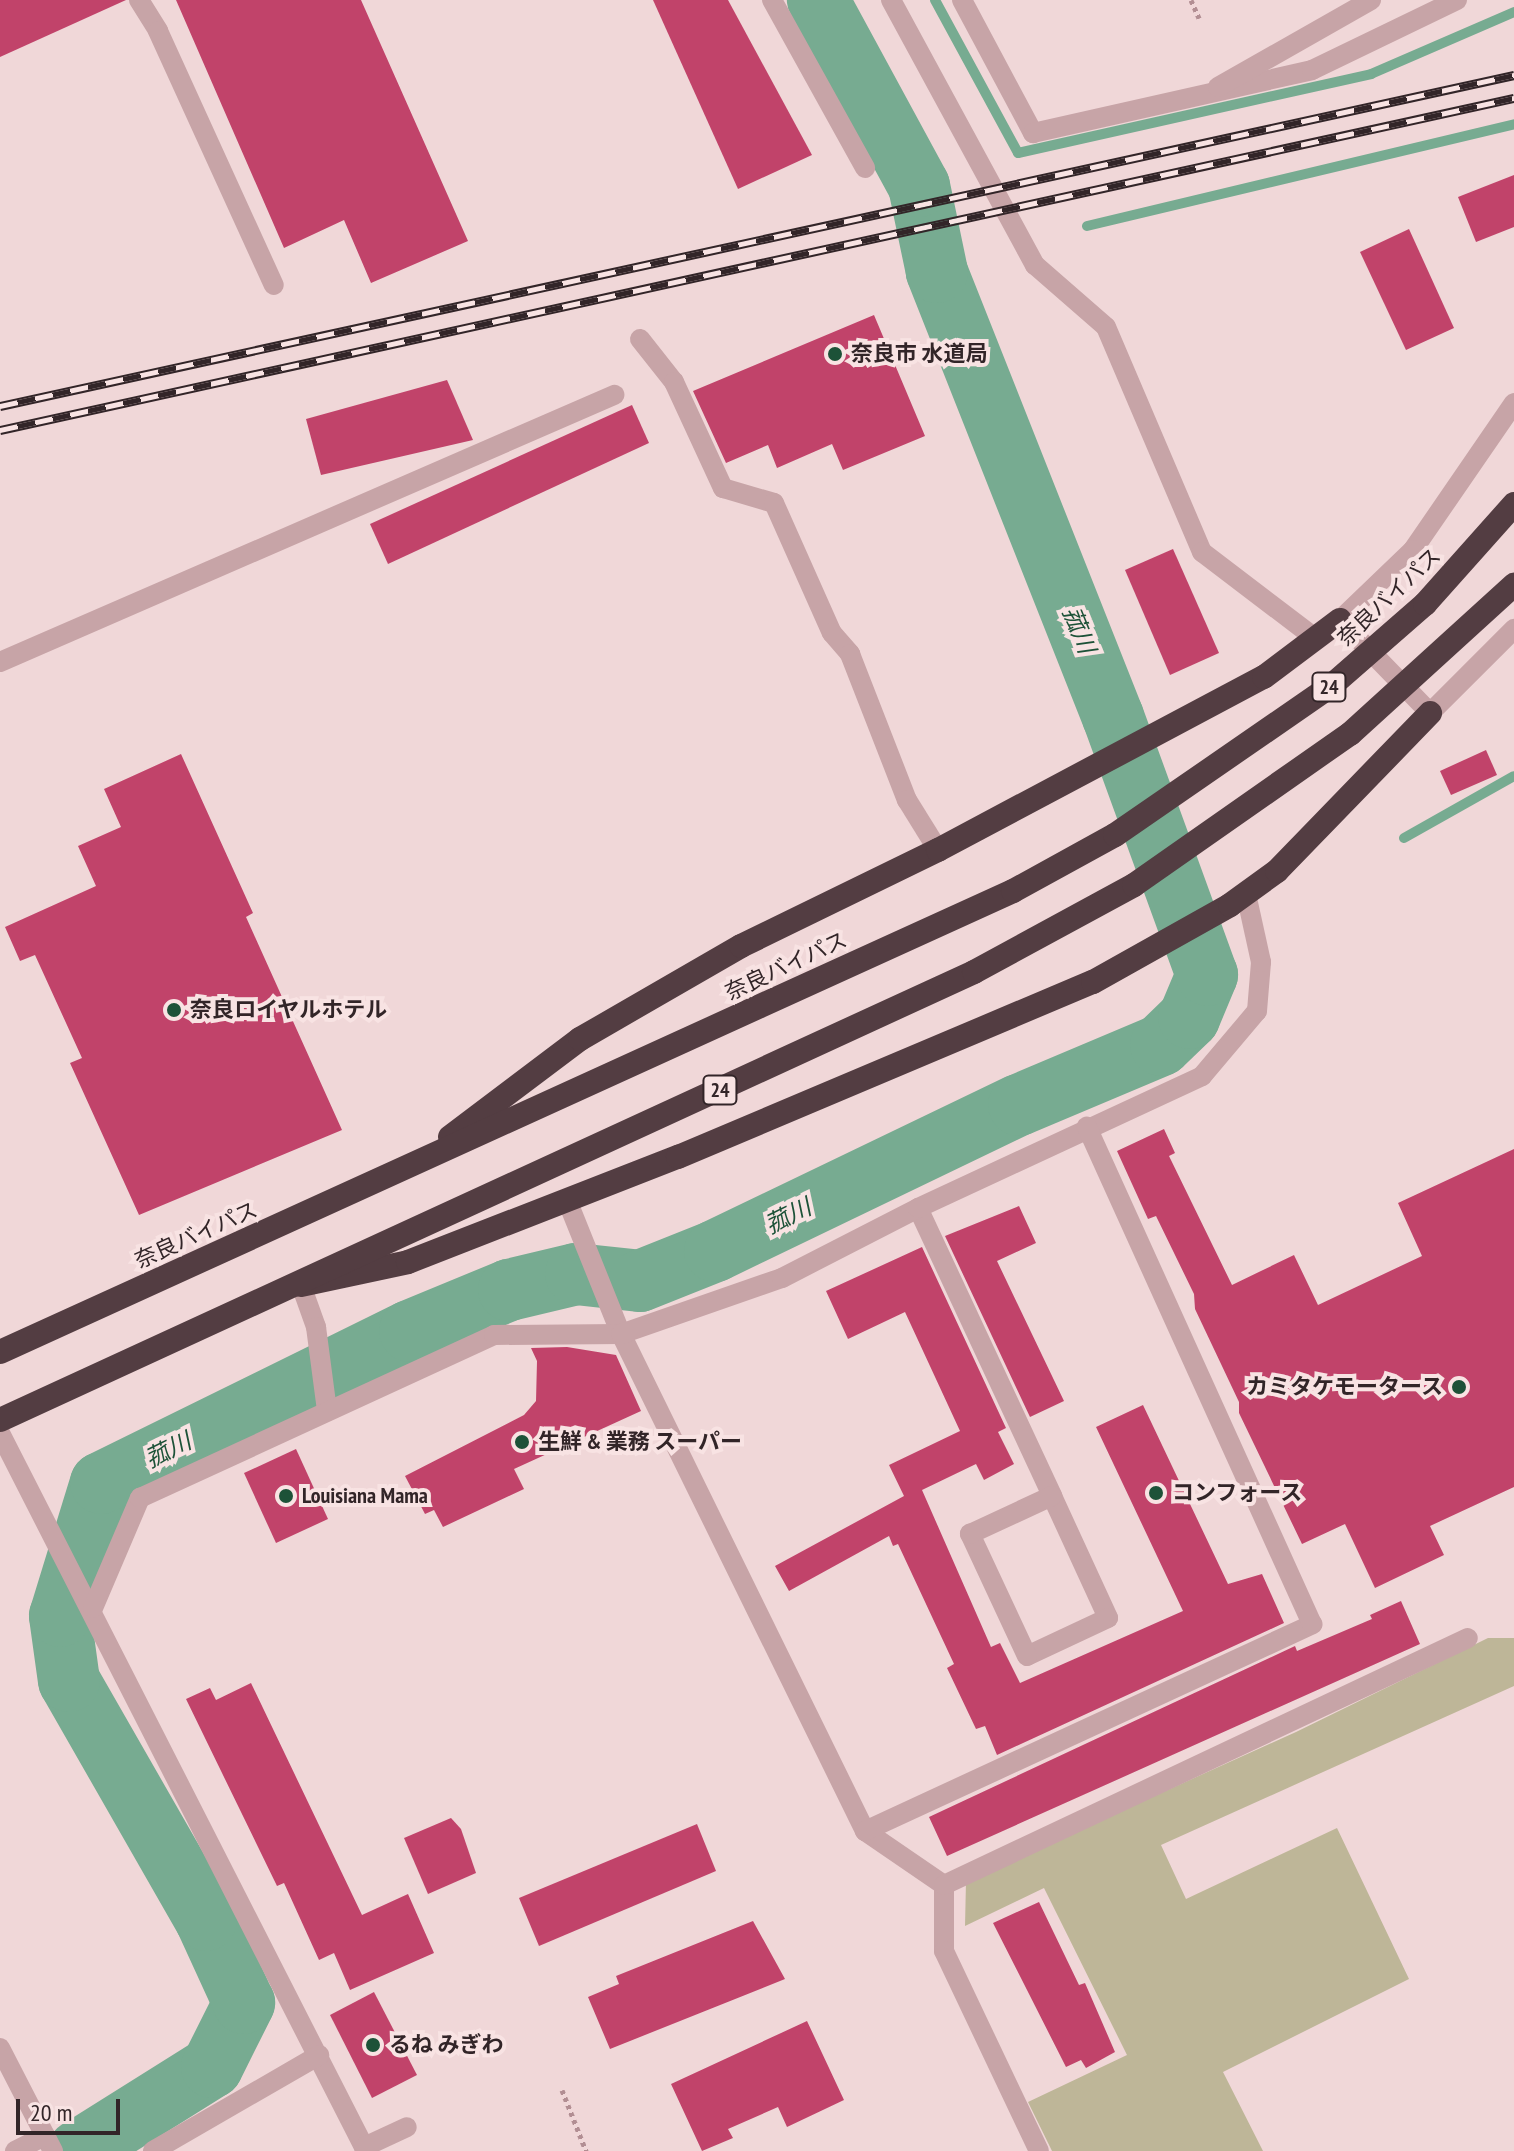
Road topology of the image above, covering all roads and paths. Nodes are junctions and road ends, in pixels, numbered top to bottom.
1 (139, 0) edge
2 (772, 0) edge
3 (891, 0) edge
4 (962, 0) edge
5 (1191, 0) edge
6 (1371, 0) edge
7 (1457, 0) edge
8 (1199, 18) dead end
9 (1205, 96) junction
10 (865, 168) dead end
11 (274, 285) dead end
12 (640, 339) dead end
13 (614, 395) dead end
14 (1514, 403) edge
15 (1514, 504) edge
16 (1514, 585) edge
17 (1340, 620) junction
18 (1514, 629) edge
19 (1315, 638) junction
20 (0, 662) edge
21 (1430, 713) junction
22 (938, 850) junction
23 (1238, 900) junction
24 (1087, 1127) junction
25 (413, 1165) junction
26 (567, 1200) junction
27 (918, 1208) junction
28 (301, 1285) junction
29 (621, 1334) junction
30 (0, 1352) edge
31 (327, 1411) junction
32 (0, 1420) edge
33 (0, 1433) edge
34 (1052, 1496) junction
35 (90, 1604) junction
36 (1468, 1638) dead end
37 (865, 1831) junction
38 (944, 1885) junction
39 (0, 2048) edge
40 (319, 2055) junction
41 (562, 2090) dead end
42 (407, 2127) dead end
43 (49, 2143) edge
44 (365, 2149) edge
45 (15, 2151) edge
46 (153, 2151) edge
47 (586, 2151) edge
48 (1039, 2151) edge

1 - 11 street
2 - 10 street
3 - 19 street
4 - 9 street
5 - 8 path
6 - 9 street
7 - 9 street
12 - 22 street
13 - 20 street
14 - 17 street
15 - 25 highway, 奈良バイパス / 24, bridge
16 - 28 highway, 24, bridge
17 - 19 highway
17 - 21 street
18 - 21 street
19 - 22 highway
21 - 23 highway
22 - 25 highway
23 - 24 street
23 - 26 highway
24 - 27 street
24 - 37 street
25 - 30 highway, 奈良バイパス / 24
26 - 28 highway
26 - 29 street
27 - 29 street
27 - 34 street
28 - 31 street
28 - 32 highway, 24
29 - 31 street
29 - 37 street
31 - 35 street
33 - 35 street
34 - 34 street
35 - 40 street
36 - 38 street
37 - 38 street
38 - 48 street
39 - 43 street
40 - 44 street
40 - 46 street
41 - 47 path
42 - 44 street
43 - 45 street

